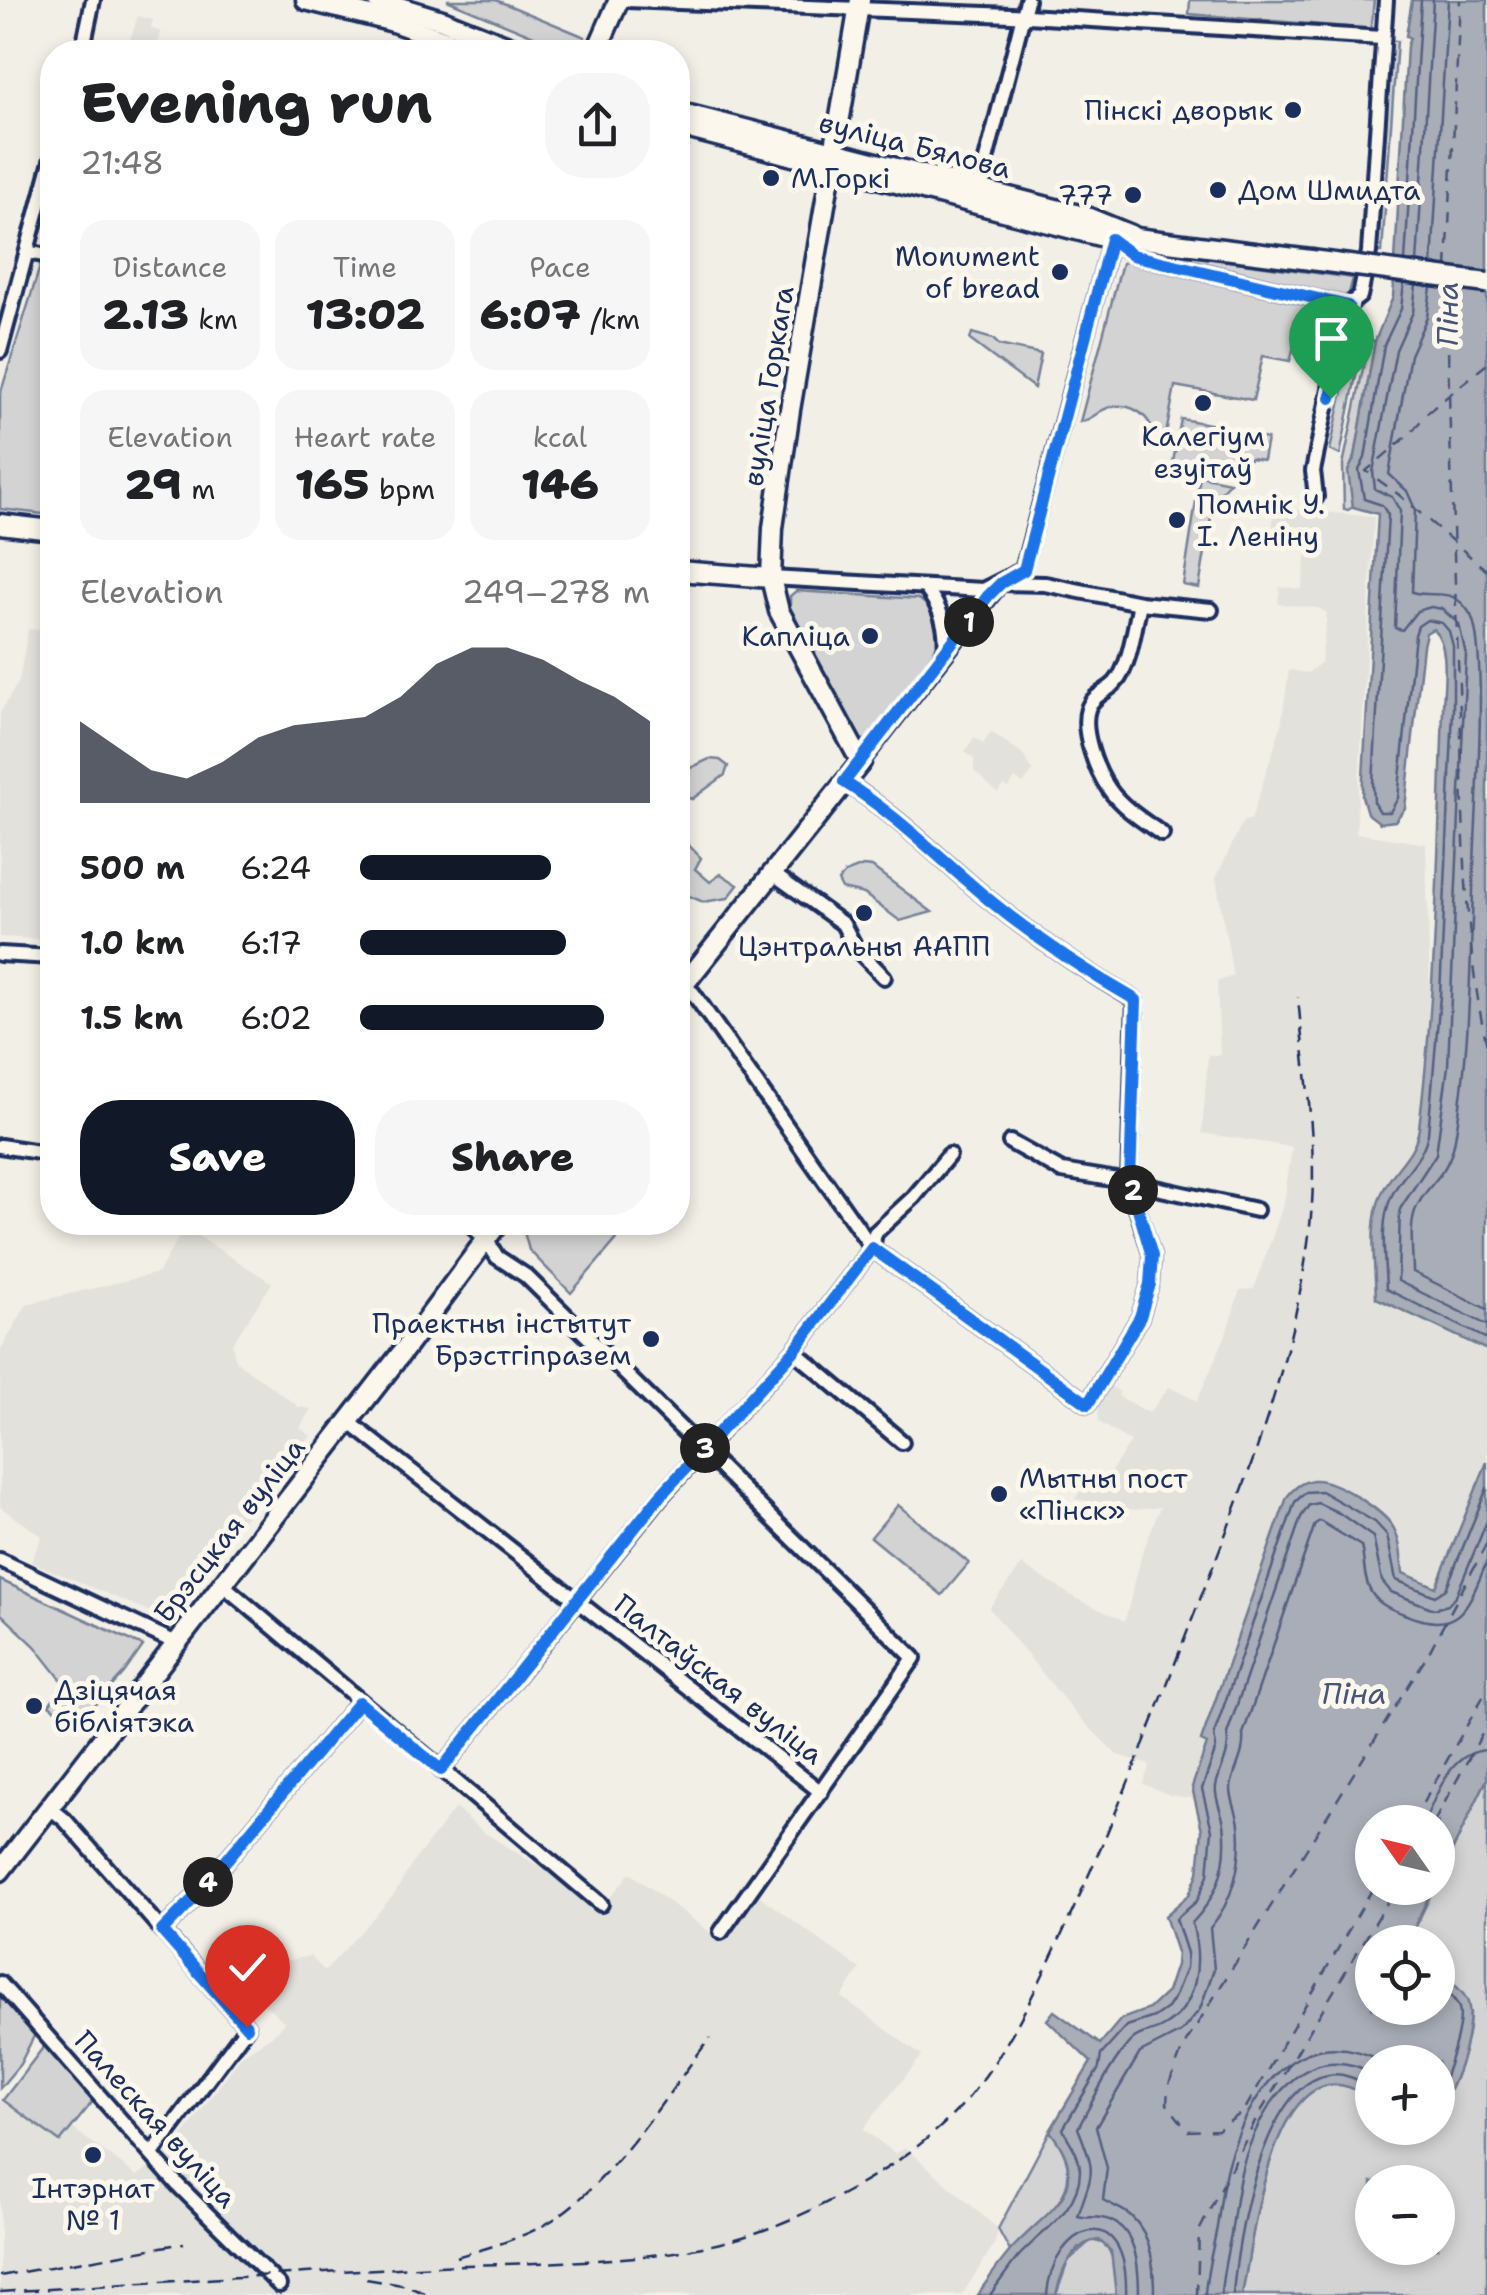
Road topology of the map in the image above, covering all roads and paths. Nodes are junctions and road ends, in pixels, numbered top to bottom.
1 (93, 0) edge
2 (306, 0) edge
3 (377, 0) edge
4 (619, 0) edge
5 (627, 0) edge
6 (1027, 0) edge
7 (1386, 0) edge
8 (751, 2) edge
9 (860, 5) edge
10 (1024, 15) junction
11 (1382, 38) junction
12 (85, 40) edge
13 (444, 40) edge
14 (493, 40) edge
15 (601, 40) edge
16 (690, 116) edge
17 (690, 128) edge
18 (833, 158) junction
19 (977, 195) junction
20 (40, 205) edge
21 (1113, 234) junction
22 (28, 252) junction
23 (40, 254) edge
24 (1487, 283) edge
25 (1348, 306) junction
26 (0, 351) edge
27 (1316, 497) dead end
28 (0, 524) edge
29 (40, 529) edge
30 (690, 573) edge
31 (770, 578) junction
32 (1001, 583) junction
33 (925, 587) junction
34 (1140, 602) junction
35 (1211, 610) dead end
36 (945, 654) junction
37 (862, 762) junction
38 (844, 782) junction
39 (1162, 834) dead end
40 (772, 873) junction
41 (0, 954) edge
42 (40, 956) edge
43 (690, 972) edge
44 (884, 977) dead end
45 (690, 991) edge
46 (1010, 1142) dead end
47 (0, 1146) edge
48 (40, 1152) edge
49 (949, 1154) dead end
50 (1130, 1182) junction
51 (1256, 1210) dead end
52 (482, 1235) edge
53 (489, 1235) edge
54 (486, 1239) junction
55 (872, 1248) junction
56 (794, 1351) junction
57 (348, 1422) junction
58 (902, 1442) dead end
59 (704, 1449) junction
60 (0, 1560) edge
61 (222, 1584) junction
62 (578, 1600) junction
63 (176, 1643) junction
64 (359, 1702) junction
65 (441, 1770) junction
66 (821, 1792) junction
67 (50, 1807) junction
68 (0, 1871) edge
69 (601, 1904) dead end
70 (162, 1931) junction
71 (722, 1932) dead end
72 (0, 1982) edge
73 (152, 2154) junction
74 (279, 2285) dead end

1 - 12 street
2 - 13 main road
3 - 14 main road
4 - 15 main road
5 - 8 street
6 - 10 street
7 - 11 street
8 - 9 street
9 - 10 street
9 - 18 main road, вуліца Горкага
10 - 11 street
10 - 19 street
11 - 25 street
16 - 18 main road, вуліца Бялова
17 - 18 main road, вуліца Бялова
18 - 19 main road, вуліца Бялова
18 - 31 main road, вуліца Горкага
19 - 21 main road, вуліца Бялова
20 - 22 street
21 - 24 main road, вуліца Бялова, bridge
21 - 25 street, вуліца Бялова
21 - 32 street
22 - 23 street
22 - 26 street
25 - 27 street
28 - 29 main road
30 - 31 main road
31 - 33 street
31 - 37 main road, вуліца Горкага
32 - 33 street
32 - 34 street
32 - 36 street
33 - 36 street
34 - 35 street
34 - 39 street
36 - 37 street
37 - 38 main road
38 - 40 main road
38 - 50 street
40 - 43 main road
40 - 44 street
41 - 42 street
45 - 55 street
46 - 50 street
47 - 48 street
49 - 55 street
50 - 51 street
50 - 55 street
52 - 54 street
53 - 54 main road, Брэсцкая вуліца
54 - 57 main road, Брэсцкая вуліца
54 - 59 street
55 - 56 street
56 - 58 street
56 - 59 street
57 - 61 main road, Брэсцкая вуліца
57 - 62 street, Палтаўская вуліца
59 - 62 street
59 - 66 street
60 - 63 street
61 - 63 main road, Брэсцкая вуліца
61 - 64 street
62 - 65 street
62 - 66 street, Палтаўская вуліца
63 - 67 main road, Брэсцкая вуліца
64 - 65 street
64 - 70 street
65 - 69 street
66 - 71 street
67 - 68 main road, Брэсцкая вуліца
67 - 70 street
70 - 73 street
72 - 73 street, Палеская вуліца
73 - 74 street, Палеская вуліца

